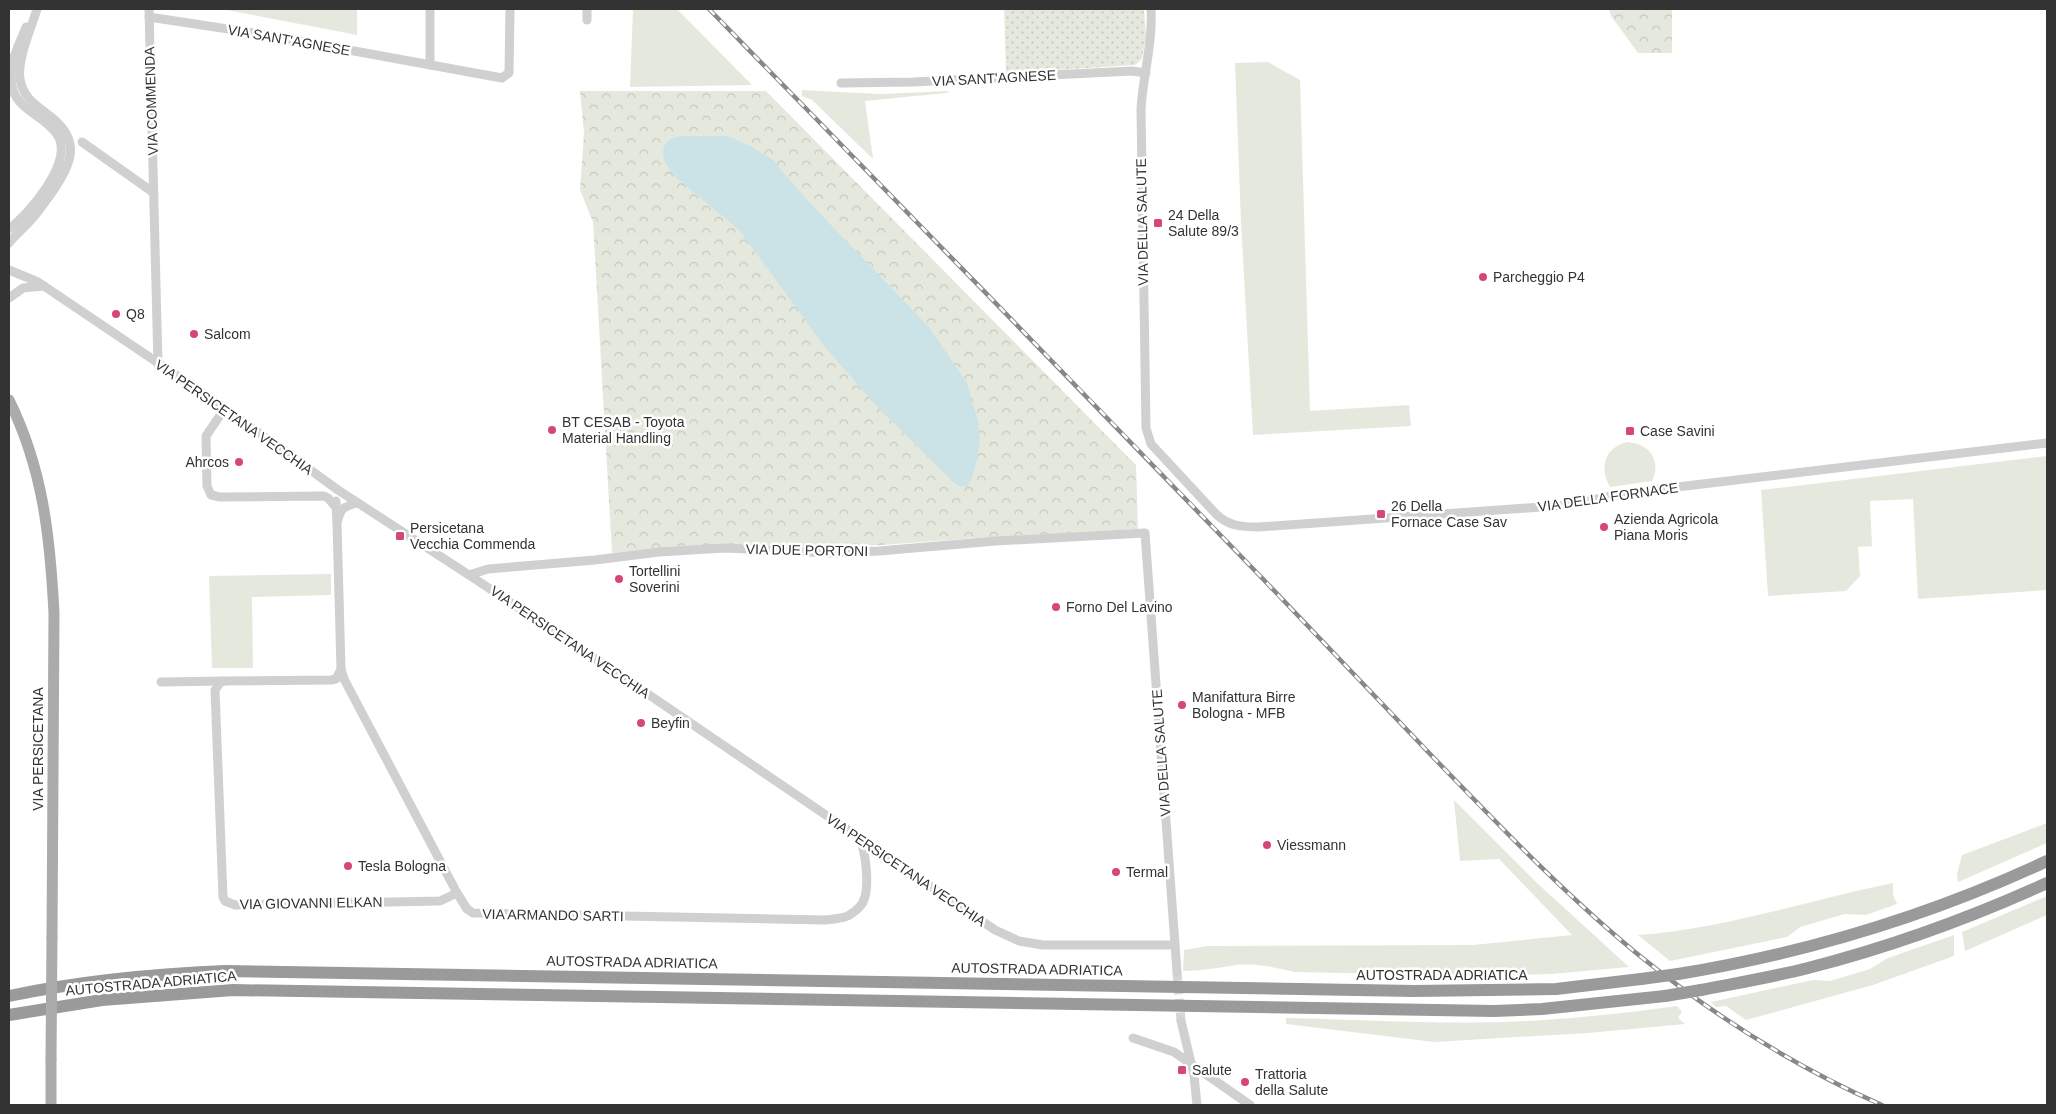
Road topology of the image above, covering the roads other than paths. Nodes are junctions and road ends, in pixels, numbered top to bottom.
1 (35, 9) edge
2 (430, 9) edge
3 (510, 9) edge
4 (587, 9) edge
5 (1151, 9) edge
6 (149, 13) edge
7 (587, 20) dead end
8 (430, 65) junction
9 (1146, 73) junction
10 (841, 83) dead end
11 (82, 142) dead end
12 (154, 193) junction
13 (9, 229) edge
14 (9, 243) edge
15 (9, 270) edge
16 (44, 286) junction
17 (9, 298) edge
18 (158, 364) junction
19 (9, 400) edge
20 (225, 408) junction
21 (1147, 436) joint
22 (2047, 443) edge
23 (338, 490) junction
24 (357, 503) junction
25 (335, 506) junction
26 (337, 523) junction
27 (1145, 533) joint
28 (469, 575) junction
29 (341, 669) junction
30 (224, 681) junction
31 (161, 682) dead end
32 (188, 682) junction
33 (215, 690) junction
34 (860, 839) junction
35 (877, 852) junction
36 (2047, 861) edge
37 (866, 864) junction
38 (2047, 883) edge
39 (457, 893) junction
40 (1175, 946) junction
41 (1177, 972) tunnel mouth
42 (9, 996) edge
43 (9, 1015) edge
44 (1181, 1021) tunnel mouth
45 (1133, 1038) dead end
46 (1191, 1062) junction
47 (51, 1105) edge
48 (1197, 1105) edge
49 (1250, 1105) edge

1 - 13 street
1 - 14 street
2 - 8 street
3 - 8 street, VIA SANT'AGNESE
4 - 7 street
5 - 9 street, VIA DELLA SALUTE
6 - 8 street, VIA SANT'AGNESE
6 - 12 street, VIA COMMENDA
9 - 10 street, VIA SANT'AGNESE
9 - 21 street, VIA DELLA SALUTE
11 - 12 street
12 - 18 street, VIA COMMENDA
15 - 16 street, VIA PERSICETANA VECCHIA
16 - 17 street
16 - 18 street, VIA PERSICETANA VECCHIA
18 - 20 street, VIA PERSICETANA VECCHIA
19 - 47 main road, VIA PERSICETANA, bridge
20 - 23 street, VIA PERSICETANA VECCHIA
20 - 25 street
21 - 22 street, VIA DELLA FORNACE
23 - 24 street, VIA PERSICETANA VECCHIA
23 - 25 street, VIA ARMANDO SARTI
24 - 26 street
24 - 28 street, VIA PERSICETANA VECCHIA
25 - 26 street, VIA ARMANDO SARTI
26 - 29 street, VIA ARMANDO SARTI
27 - 28 street, VIA DUE PORTONI
27 - 40 street, VIA DELLA SALUTE
28 - 34 street, VIA PERSICETANA VECCHIA
29 - 30 street
29 - 39 street, VIA ARMANDO SARTI
30 - 32 street
30 - 33 street
31 - 32 street
32 - 33 street
33 - 39 street, VIA GIOVANNI ELKAN
34 - 35 street, VIA PERSICETANA VECCHIA
34 - 37 street, VIA ARMANDO SARTI
35 - 37 street
35 - 40 street, VIA PERSICETANA VECCHIA
36 - 42 highway, AUTOSTRADA ADRIATICA, bridge
37 - 39 street, VIA ARMANDO SARTI
38 - 43 highway, AUTOSTRADA ADRIATICA, bridge
40 - 41 street, VIA DELLA SALUTE
44 - 46 street
45 - 46 street
46 - 48 street
46 - 49 street

